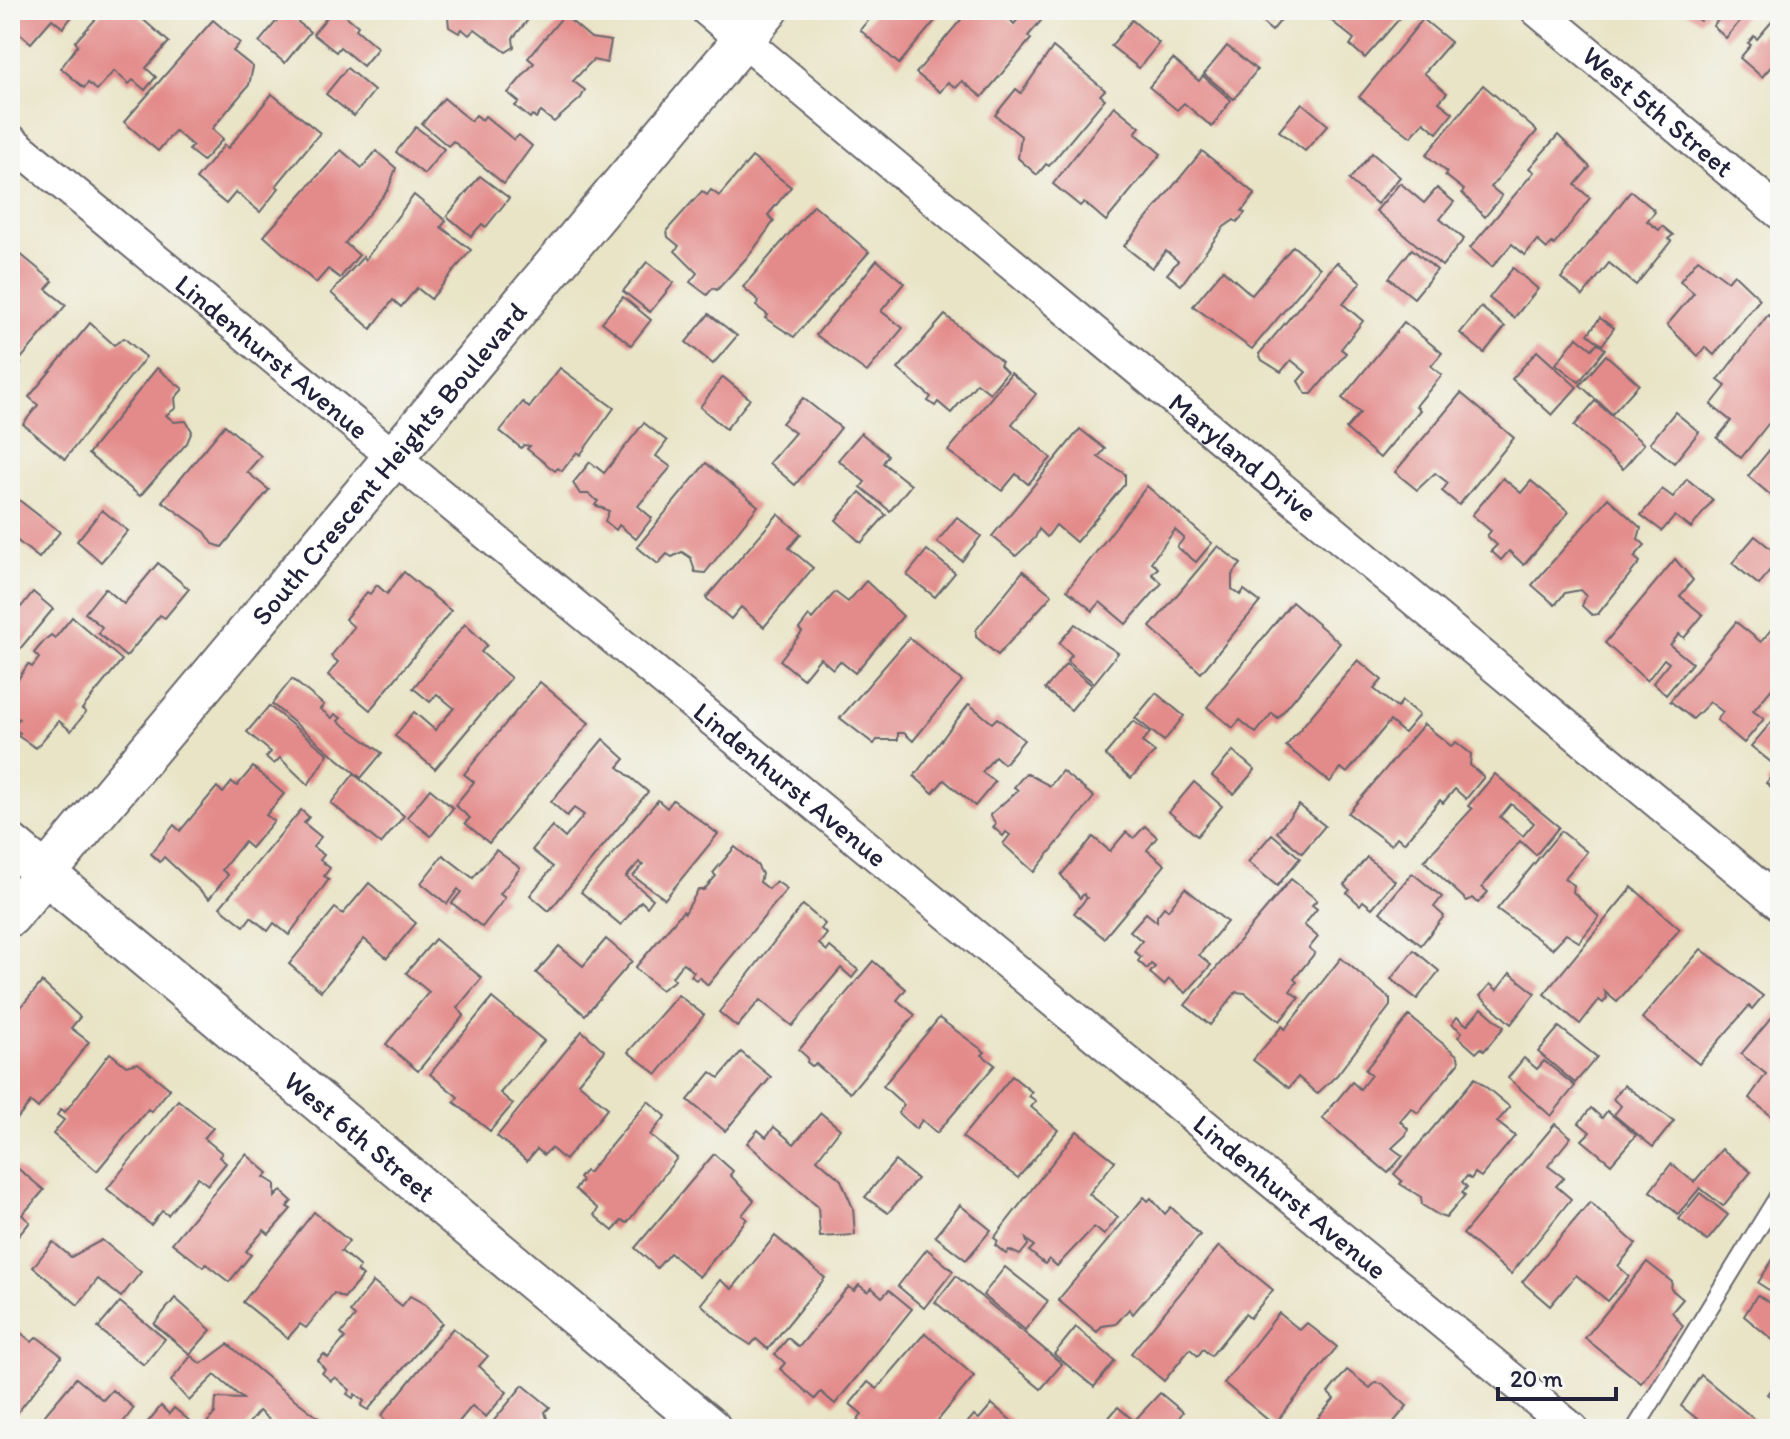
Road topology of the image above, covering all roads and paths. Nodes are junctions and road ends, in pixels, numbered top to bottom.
1 (707, 10) edge
2 (768, 10) edge
3 (1537, 10) edge
4 (743, 40) junction
5 (10, 140) edge
6 (1780, 213) edge
7 (393, 458) junction
8 (10, 844) edge
9 (46, 874) junction
10 (1780, 904) edge
11 (10, 916) edge
12 (1780, 1193) edge
13 (711, 1429) edge
14 (1572, 1429) edge
15 (1635, 1429) edge

1 - 4 street, Maryland Drive
2 - 4 street, South Crescent Heights Boulevard
3 - 6 street, West 5th Street
4 - 7 street, South Crescent Heights Boulevard
4 - 10 street, Maryland Drive
5 - 7 street, Lindenhurst Avenue
7 - 9 street, South Crescent Heights Boulevard
7 - 14 street, Lindenhurst Avenue
8 - 9 street, West 6th Street
9 - 11 street, South Crescent Heights Boulevard
9 - 13 street, West 6th Street
12 - 15 lane

